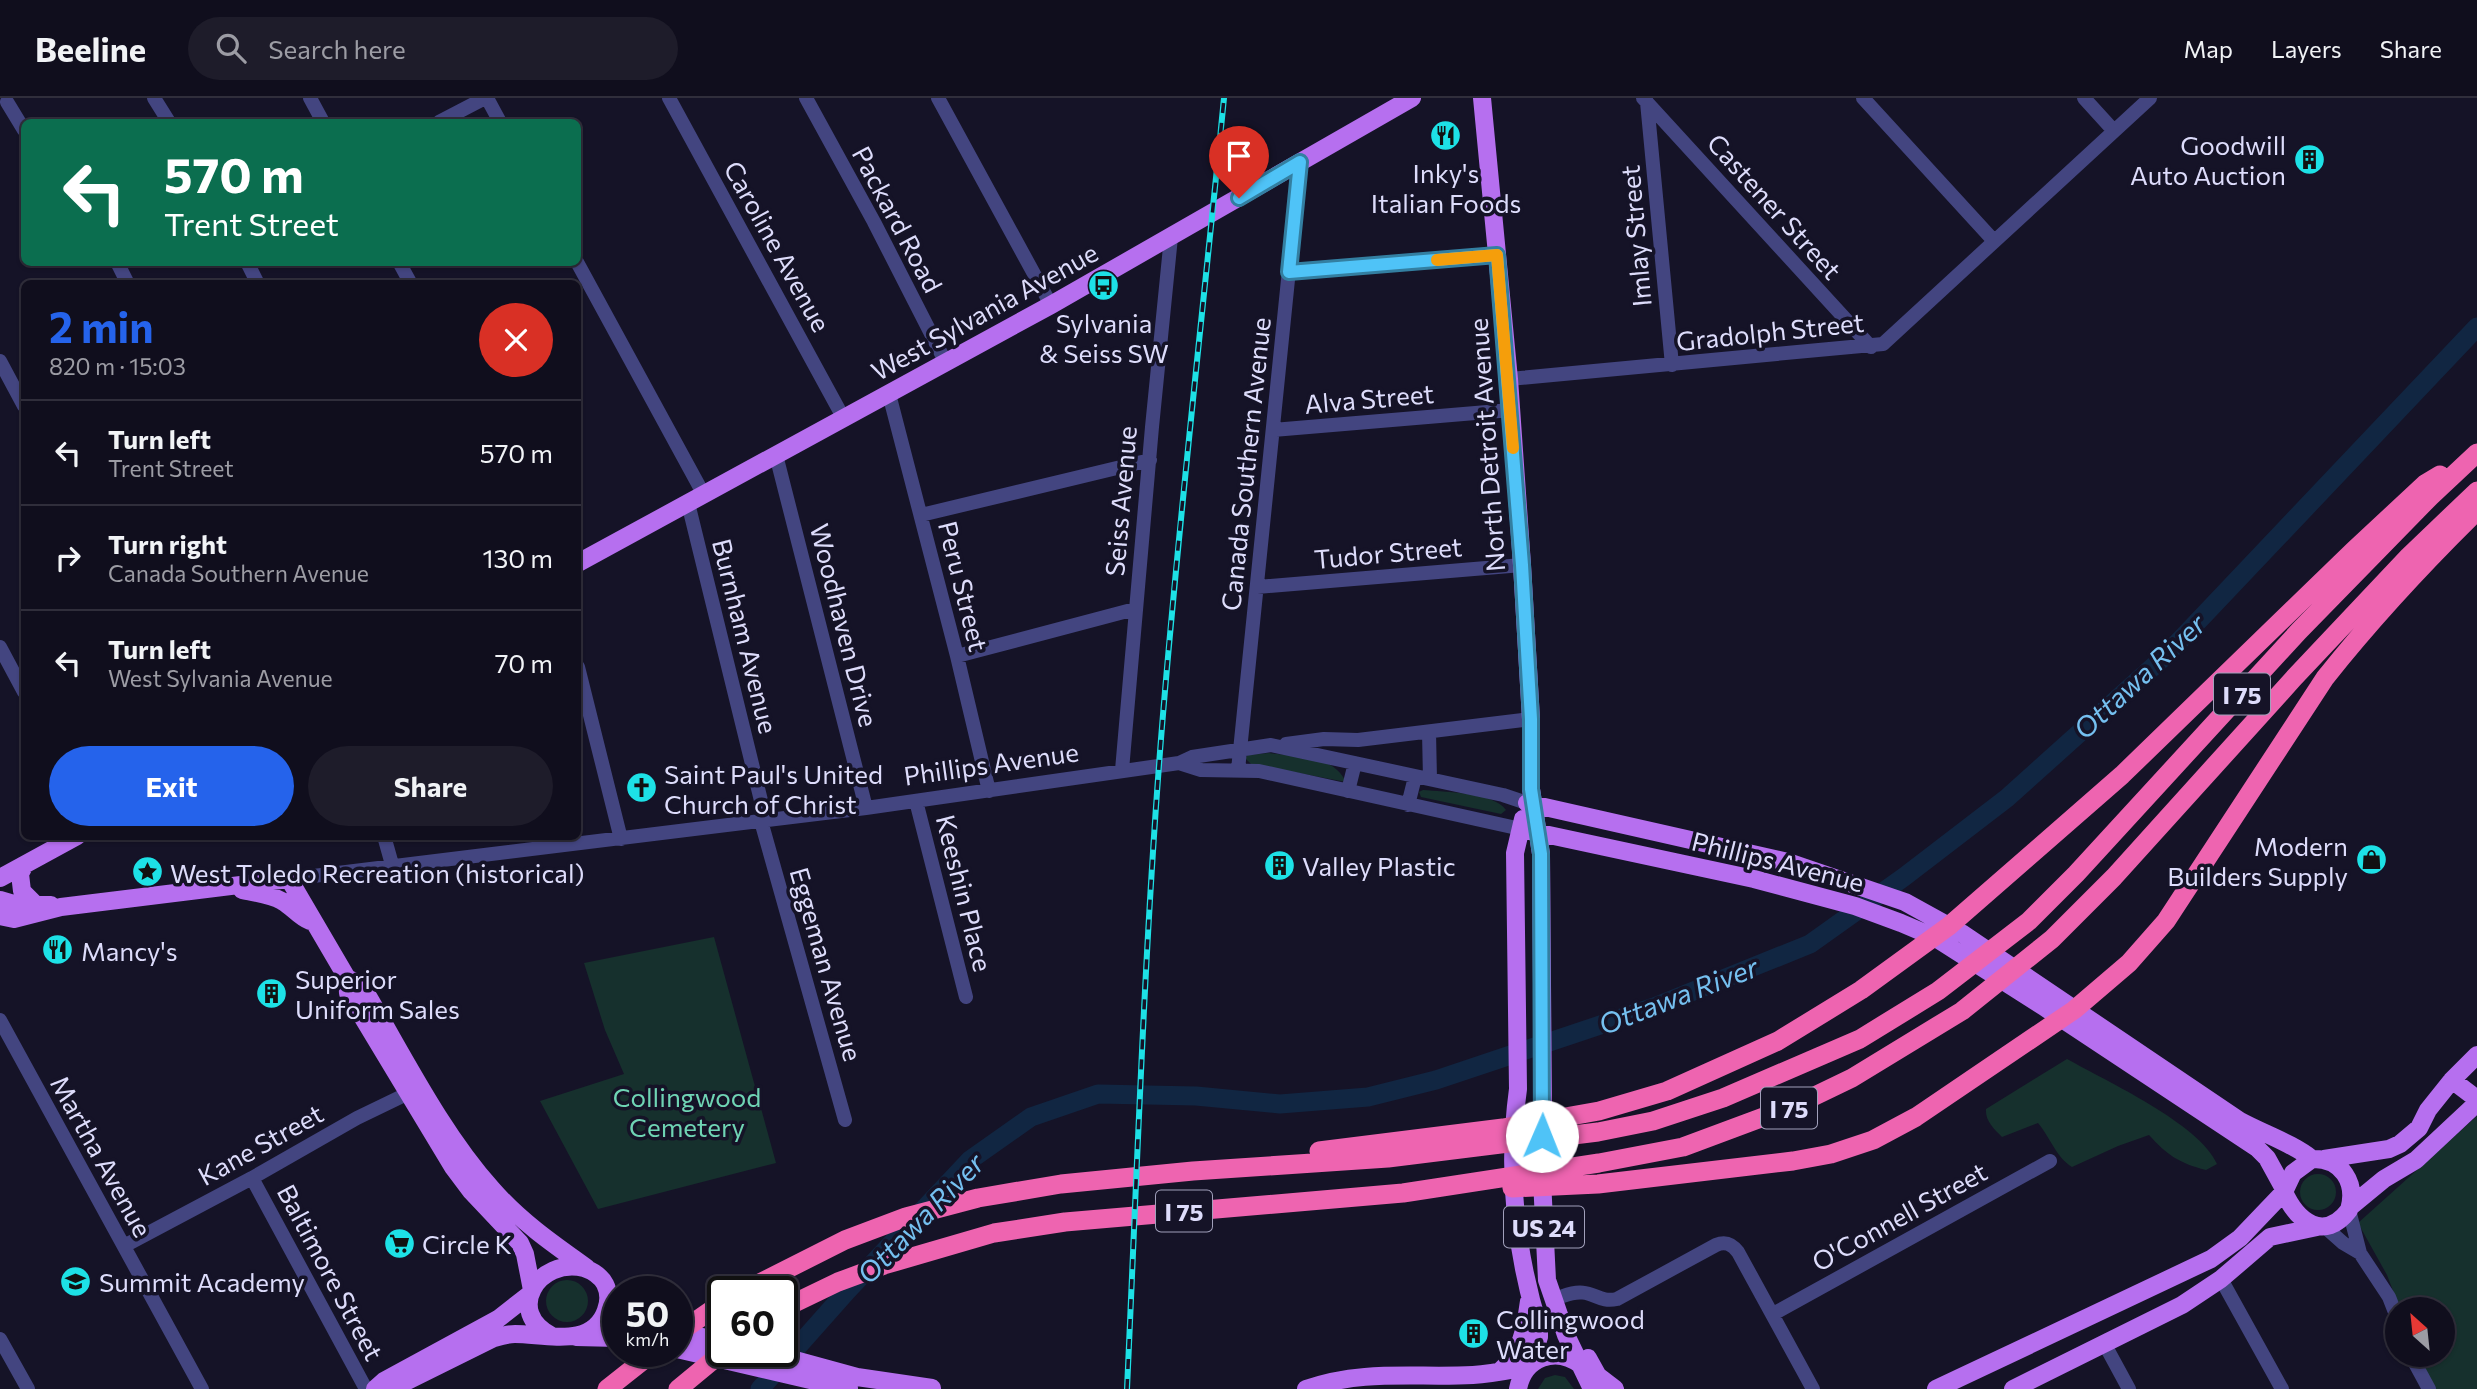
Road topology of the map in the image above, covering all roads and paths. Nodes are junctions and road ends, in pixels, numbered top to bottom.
1 (154, 98) edge
2 (310, 98) edge
3 (486, 98) edge
4 (669, 98) edge
5 (806, 98) edge
6 (938, 98) edge
7 (1412, 98) edge
8 (1482, 98) edge
9 (1864, 98) edge
10 (2084, 98) edge
11 (2150, 98) edge
12 (1645, 100) edge
13 (6, 102) edge
14 (167, 119) edge
15 (321, 119) edge
16 (445, 119) edge
17 (498, 119) edge
18 (21, 125) edge
19 (2114, 131) junction
20 (1300, 162) junction
21 (1171, 237) junction
22 (1994, 241) junction
23 (1497, 255) junction
24 (579, 266) edge
25 (1289, 272) junction
26 (1051, 305) junction
27 (1871, 347) junction
28 (0, 361) edge
29 (946, 363) junction
30 (1672, 365) junction
31 (1509, 379) junction
32 (889, 394) junction
33 (21, 400) edge
34 (1511, 410) junction
35 (844, 419) junction
36 (1273, 430) junction
37 (2477, 453) edge
38 (776, 455) junction
39 (1150, 460) junction
40 (2458, 470) junction
41 (2477, 491) edge
42 (696, 499) junction
43 (2477, 511) edge
44 (921, 515) junction
45 (581, 561) edge
46 (1522, 565) junction
47 (1257, 587) junction
48 (1135, 609) junction
49 (0, 647) edge
50 (957, 656) junction
51 (581, 679) edge
52 (21, 686) edge
53 (1531, 719) junction
54 (1429, 732) junction
55 (1271, 746) junction
56 (1240, 749) junction
57 (1179, 763) junction
58 (1355, 763) junction
59 (1122, 770) junction
60 (1238, 770) junction
61 (1423, 778) junction
62 (989, 791) junction
63 (1348, 791) junction
64 (1530, 799) junction
65 (916, 801) junction
66 (1408, 805) junction
67 (866, 808) junction
68 (764, 821) junction
69 (1529, 830) junction
70 (621, 839) junction
71 (70, 840) edge
72 (385, 840) edge
73 (24, 866) junction
74 (393, 868) junction
75 (0, 878) edge
76 (289, 879) junction
77 (225, 887) junction
78 (0, 900) edge
79 (35, 904) junction
80 (61, 907) junction
81 (5, 918) edge
82 (316, 923) junction
83 (1949, 932) junction
84 (966, 997) dead end
85 (2067, 1014) junction
86 (0, 1020) edge
87 (2477, 1055) edge
88 (2452, 1080) junction
89 (415, 1086) junction
90 (2477, 1101) edge
91 (845, 1120) dead end
92 (2318, 1159) junction
93 (2050, 1161) dead end
94 (1193, 1171) junction
95 (252, 1178) junction
96 (2284, 1191) junction
97 (1403, 1193) junction
98 (2350, 1209) junction
99 (2321, 1227) junction
100 (124, 1246) junction
101 (2360, 1253) junction
102 (1547, 1256) junction
103 (590, 1270) junction
104 (774, 1276) edge
105 (2221, 1279) junction
106 (602, 1280) edge
107 (531, 1292) junction
108 (1563, 1296) junction
109 (2389, 1297) edge
110 (1530, 1298) junction
111 (2122, 1300) junction
112 (798, 1301) edge
113 (1773, 1314) junction
114 (602, 1317) edge
115 (2138, 1326) junction
116 (560, 1337) junction
117 (602, 1338) edge
118 (0, 1339) edge
119 (2104, 1343) junction
120 (707, 1359) edge
121 (1581, 1365) junction
122 (1529, 1366) junction
123 (633, 1367) edge
124 (790, 1367) edge
125 (2417, 1367) edge
126 (1499, 1372) junction
127 (807, 1373) junction
128 (1368, 1382) edge
129 (28, 1389) edge
130 (202, 1389) edge
131 (366, 1389) edge
132 (375, 1389) edge
133 (391, 1389) edge
134 (607, 1389) edge
135 (678, 1389) edge
136 (849, 1389) edge
137 (930, 1389) edge
138 (1306, 1389) edge
139 (1518, 1389) edge
140 (1592, 1389) edge
141 (1615, 1389) edge
142 (1813, 1389) edge
143 (1936, 1389) edge
144 (2013, 1389) edge
145 (2129, 1389) edge
146 (2282, 1389) edge
147 (2428, 1389) edge

1 - 14 street
2 - 15 street
3 - 16 street
3 - 17 street
4 - 35 street, Caroline Avenue
5 - 29 street, Packard Road
6 - 26 street
7 - 20 main road, West Sylvania Avenue
8 - 23 main road, North Detroit Avenue / US 24
9 - 22 street
10 - 19 street
11 - 19 street, Gradolph Street
12 - 27 street, Castener Street
12 - 30 street, Imlay Street
13 - 18 street
19 - 22 street, Gradolph Street
20 - 21 main road, West Sylvania Avenue
20 - 25 street, Canada Southern Avenue
21 - 26 main road, West Sylvania Avenue
21 - 39 street, Seiss Avenue
22 - 27 street, Gradolph Street
23 - 25 street
23 - 31 main road, North Detroit Avenue / US 24
24 - 42 street, Burnham Avenue
25 - 36 street, Canada Southern Avenue
26 - 29 main road, West Sylvania Avenue
27 - 30 street, Gradolph Street
28 - 33 street
29 - 32 main road, West Sylvania Avenue
30 - 31 street, Gradolph Street
31 - 34 main road, North Detroit Avenue / US 24
32 - 35 main road, West Sylvania Avenue
32 - 44 street, Peru Street
34 - 36 street, Alva Street
34 - 46 main road, North Detroit Avenue / US 24
35 - 38 main road, West Sylvania Avenue
36 - 47 street, Canada Southern Avenue
37 - 40 highway, I 75
38 - 42 main road, West Sylvania Avenue
38 - 67 street, Woodhaven Drive
39 - 44 street
39 - 48 street, Seiss Avenue
40 - 83 highway
40 - 94 highway, I 75
41 - 97 highway, I 75
42 - 45 main road, West Sylvania Avenue
42 - 68 street, Burnham Avenue
43 - 85 highway
44 - 50 street, Peru Street
46 - 47 street, Tudor Street
46 - 53 main road, North Detroit Avenue / US 24
47 - 56 street, Canada Southern Avenue
48 - 50 street
48 - 59 street, Seiss Avenue
49 - 52 street
50 - 62 street, Peru Street
51 - 70 street
53 - 54 street, Phillips Avenue
53 - 64 main road, North Detroit Avenue / US 24
54 - 55 street, Phillips Avenue
54 - 61 street
55 - 56 street, Phillips Avenue
55 - 58 street, Phillips Avenue
56 - 57 street, Phillips Avenue
56 - 60 street, Canada Southern Avenue
57 - 59 street, Phillips Avenue
57 - 60 street, Phillips Avenue
58 - 61 street, Phillips Avenue
58 - 63 street
59 - 62 street, Phillips Avenue
60 - 63 street, Phillips Avenue
61 - 64 street, Phillips Avenue
61 - 66 street
62 - 65 street, Phillips Avenue
63 - 66 street, Phillips Avenue
64 - 69 main road, North Detroit Avenue / US 24
64 - 83 main road, Phillips Avenue
65 - 67 street, Phillips Avenue
65 - 84 street, Keeshin Place
66 - 69 street, Phillips Avenue
67 - 68 street, Phillips Avenue
68 - 70 street, Phillips Avenue
68 - 91 street, Eggeman Avenue
69 - 83 main road, Phillips Avenue
69 - 102 main road, North Detroit Avenue / US 24
69 - 110 main road, North Detroit Avenue / US 24
70 - 74 street, Phillips Avenue
71 - 73 main road
72 - 74 street
73 - 75 main road
73 - 79 main road
74 - 76 street, Phillips Avenue
76 - 77 main road, Phillips Avenue
76 - 82 main road
77 - 80 main road, Phillips Avenue
77 - 82 main road
78 - 79 main road, Phillips Avenue
79 - 80 main road, Phillips Avenue
80 - 81 main road, Phillips Avenue
82 - 89 main road
83 - 85 main road
83 - 85 main road, Phillips Avenue
83 - 94 highway
85 - 92 main road
85 - 96 main road, Phillips Avenue
85 - 97 highway
86 - 100 street, Martha Avenue
87 - 88 main road
88 - 90 main road
88 - 92 main road
89 - 95 street, Kane Street
89 - 103 main road
89 - 107 main road
90 - 98 main road
92 - 96 main road
92 - 98 main road
93 - 113 street, O'Connell Street
94 - 104 highway, I 75
95 - 100 street, Kane Street
95 - 131 street, Baltimore Street
96 - 99 main road
96 - 111 main road
97 - 112 highway, I 75
98 - 99 main road
98 - 101 street
99 - 101 street
99 - 105 main road
100 - 130 street, Martha Avenue
101 - 109 street
102 - 108 main road
102 - 121 main road, North Detroit Avenue / US 24
103 - 106 main road
103 - 107 main road
105 - 115 main road
105 - 146 street
107 - 116 main road
107 - 132 main road
108 - 113 street
108 - 141 main road
110 - 122 main road, North Detroit Avenue / US 24
110 - 126 main road
111 - 115 main road
111 - 143 main road
113 - 142 street
114 - 116 main road
115 - 119 main road
116 - 117 main road
116 - 133 main road
118 - 129 street
119 - 144 main road
119 - 145 street
120 - 135 highway
121 - 122 main road
121 - 140 main road, US 24
122 - 126 main road
122 - 139 main road, US 24
123 - 134 highway
124 - 127 main road
125 - 147 street
126 - 128 main road
127 - 136 main road
127 - 137 main road
128 - 138 main road

